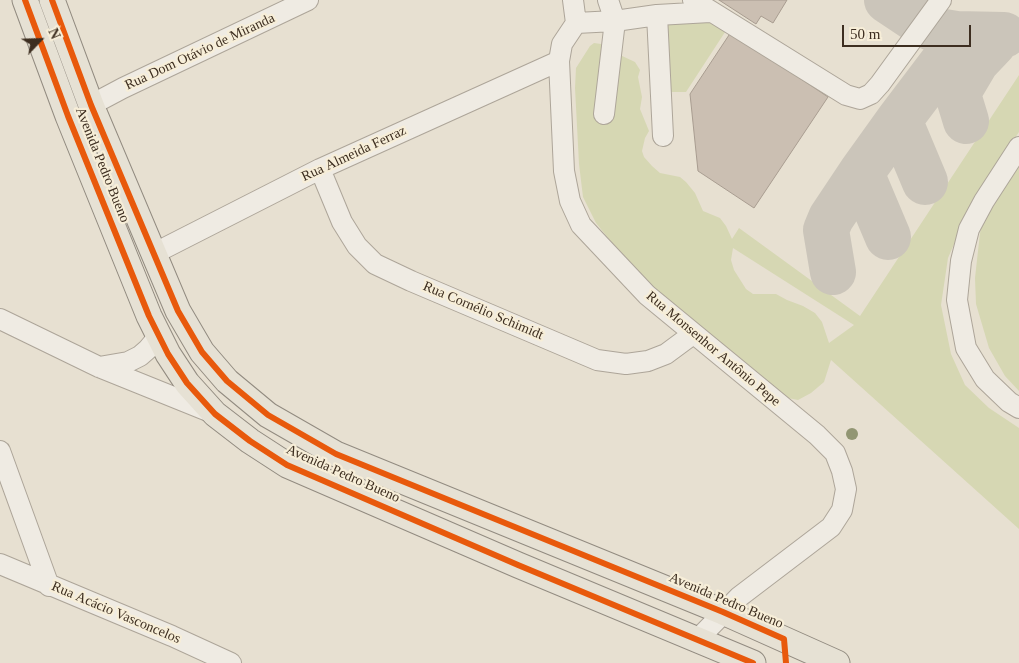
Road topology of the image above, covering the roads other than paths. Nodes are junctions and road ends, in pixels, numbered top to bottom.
1 (25, 0) edge
2 (52, 0) edge
3 (308, 0) edge
4 (574, 0) edge
5 (608, 0) edge
6 (693, 0) edge
7 (941, 0) edge
8 (710, 12) junction
9 (657, 15) junction
10 (615, 21) junction
11 (576, 23) junction
12 (559, 61) junction
13 (91, 105) junction
14 (604, 114) dead end
15 (663, 136) dead end
16 (1019, 147) edge
17 (320, 169) junction
18 (153, 254) junction
19 (0, 319) edge
20 (693, 334) junction
21 (158, 336) junction
22 (99, 368) junction
23 (1019, 408) edge
24 (215, 414) junction
25 (0, 451) edge
26 (0, 564) edge
27 (49, 586) junction
28 (723, 612) junction
29 (698, 639) junction
30 (824, 661) edge
31 (750, 662) edge
32 (231, 663) edge

1 - 21 main road, Avenida Pedro Bueno
2 - 13 main road, Avenida Pedro Bueno
3 - 13 street, Rua Dom Otávio de Miranda
4 - 11 street
5 - 10 street
6 - 8 street
7 - 8 street
8 - 9 street
9 - 10 street
9 - 15 street
10 - 11 street
10 - 14 street
11 - 12 street, Rua Monsenhor Antônio Pepe
12 - 17 street, Rua Almeida Ferraz
12 - 20 street, Rua Monsenhor Antônio Pepe
13 - 18 main road, Avenida Pedro Bueno
16 - 23 street
17 - 18 street, Rua Almeida Ferraz
17 - 20 street, Rua Cornélio Schimidt
18 - 28 main road, Avenida Pedro Bueno
19 - 22 street
20 - 28 street, Rua Monsenhor Antônio Pepe
21 - 22 street
21 - 24 main road, Avenida Pedro Bueno
22 - 24 street
24 - 29 main road, Avenida Pedro Bueno
25 - 27 street
26 - 27 street, Rua Acácio Vasconcelos
27 - 32 street, Rua Acácio Vasconcelos
28 - 29 street, Rua Monsenhor Antônio Pepe
28 - 30 main road, Avenida Pedro Bueno
29 - 31 main road, Avenida Pedro Bueno

